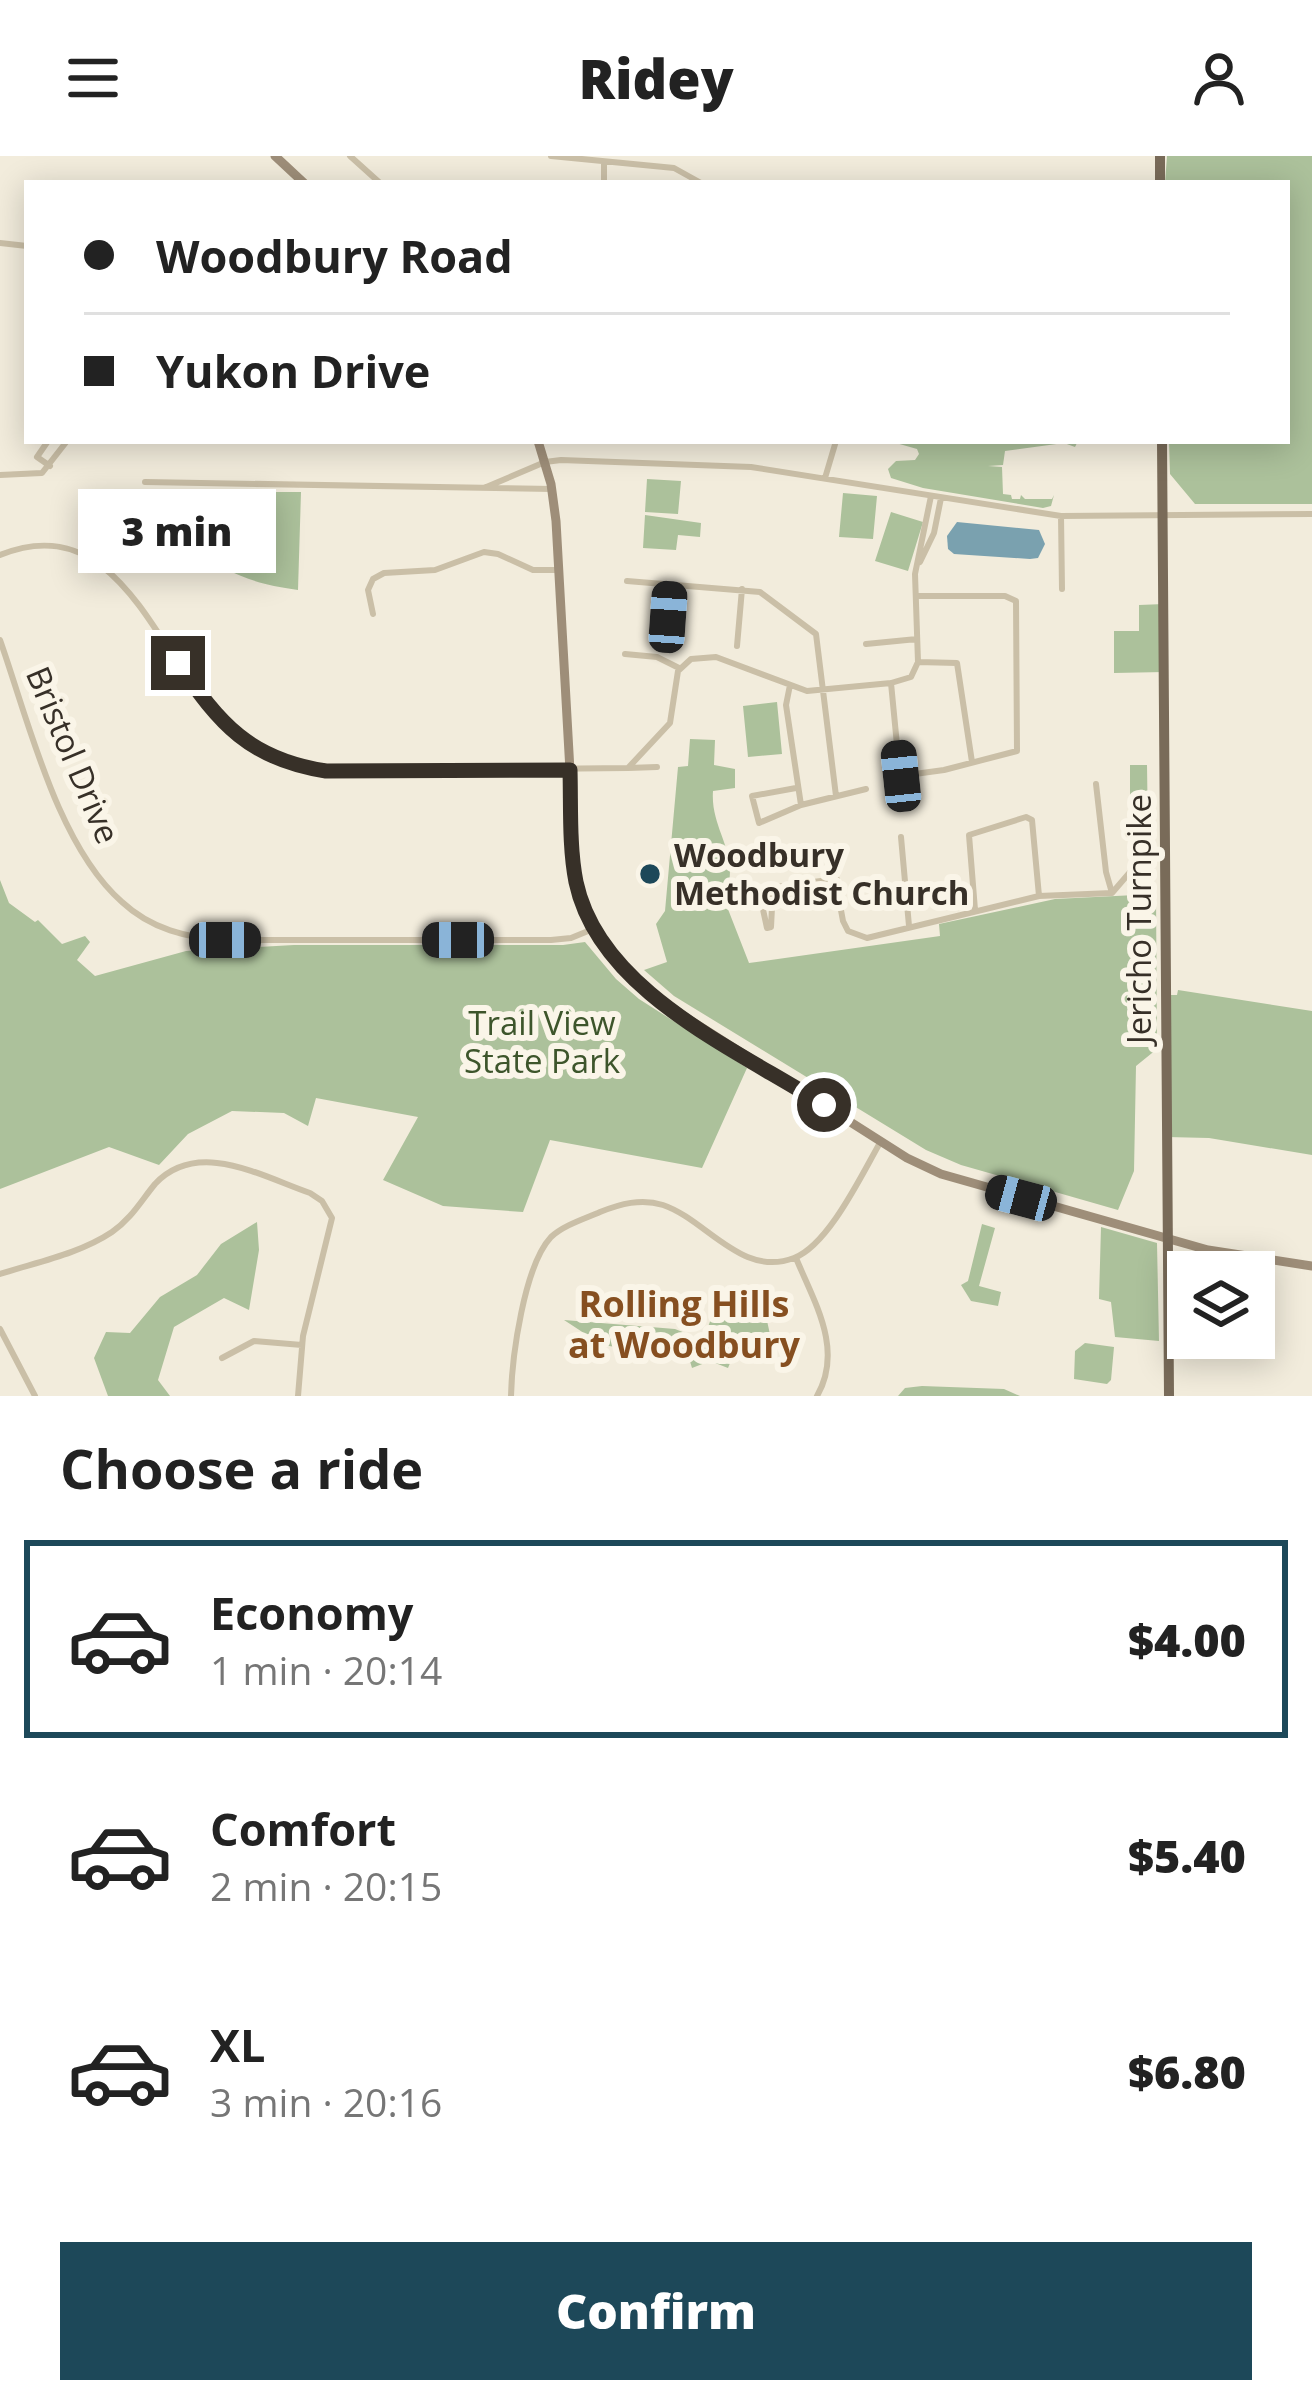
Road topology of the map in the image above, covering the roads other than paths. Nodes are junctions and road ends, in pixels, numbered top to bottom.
1 (275, 156) edge
2 (350, 156) edge
3 (551, 156) edge
4 (604, 163) junction
5 (301, 180) edge
6 (377, 180) edge
7 (604, 180) edge
8 (696, 180) edge
9 (46, 444) edge
10 (65, 444) edge
11 (539, 444) edge
12 (835, 444) edge
13 (1162, 444) edge
14 (545, 462) junction
15 (50, 466) junction
16 (0, 475) edge
17 (825, 479) junction
18 (145, 482) dead end
19 (484, 488) junction
20 (552, 489) junction
21 (936, 497) junction
22 (1163, 513) junction
23 (1312, 514) edge
24 (1061, 516) junction
25 (0, 555) edge
26 (559, 570) junction
27 (627, 581) dead end
28 (670, 585) junction
29 (742, 589) junction
30 (1062, 589) dead end
31 (915, 596) junction
32 (373, 614) dead end
33 (917, 639) junction
34 (0, 640) edge
35 (866, 644) dead end
36 (737, 646) dead end
37 (666, 650) dead end
38 (625, 654) dead end
39 (917, 662) junction
40 (680, 668) junction
41 (890, 683) junction
42 (790, 685) junction
43 (823, 690) junction
44 (972, 762) junction
45 (657, 767) dead end
46 (628, 768) junction
47 (570, 770) junction
48 (1096, 784) dead end
49 (796, 788) junction
50 (866, 789) dead end
51 (836, 796) junction
52 (801, 805) junction
53 (902, 837) dead end
54 (830, 851) dead end
55 (1165, 854) junction
56 (837, 879) junction
57 (773, 887) junction
58 (1112, 893) junction
59 (1039, 896) junction
60 (975, 912) junction
61 (909, 926) junction
62 (593, 929) junction
63 (881, 1141) junction
64 (1166, 1238) junction
65 (796, 1258) junction
66 (1312, 1266) edge
67 (0, 1274) edge
68 (0, 1329) edge
69 (302, 1345) junction
70 (222, 1358) dead end
71 (35, 1396) edge
72 (298, 1396) edge
73 (511, 1396) edge
74 (817, 1396) edge
75 (1169, 1396) edge

1 - 5 main road
2 - 6 street
3 - 4 street
4 - 7 street
4 - 8 street
9 - 15 street
10 - 15 street
11 - 14 main road
12 - 17 street
13 - 22 main road, Jericho Turnpike
14 - 17 street
14 - 19 street
14 - 20 main road
15 - 16 street
17 - 21 street
18 - 19 street
19 - 20 street
20 - 26 main road
21 - 24 street
21 - 31 street
22 - 23 street
22 - 24 street
22 - 55 main road, Jericho Turnpike
24 - 30 street
25 - 47 street
26 - 32 street
26 - 47 main road
27 - 28 street
28 - 29 street
28 - 37 street
29 - 36 street
29 - 43 street
31 - 33 street
31 - 44 street
33 - 35 street
33 - 39 street
34 - 62 street, Bristol Drive
38 - 40 street
39 - 41 street
39 - 44 street
40 - 42 street
40 - 46 street
41 - 43 street
41 - 44 street
42 - 43 street
42 - 49 street
43 - 51 street
45 - 46 street
46 - 47 street
47 - 62 main road
48 - 58 street
49 - 52 street
49 - 52 street
50 - 51 street
51 - 52 street
53 - 61 street
54 - 56 street
55 - 58 street
55 - 64 main road, Jericho Turnpike
56 - 57 street
56 - 61 street
57 - 57 street
58 - 59 street
59 - 60 street
59 - 60 street
60 - 61 street
62 - 63 main road
63 - 64 main road
63 - 65 street
64 - 66 main road
64 - 75 main road, Jericho Turnpike
65 - 73 street
65 - 74 street
67 - 69 street
68 - 71 street
69 - 70 street
69 - 72 street

